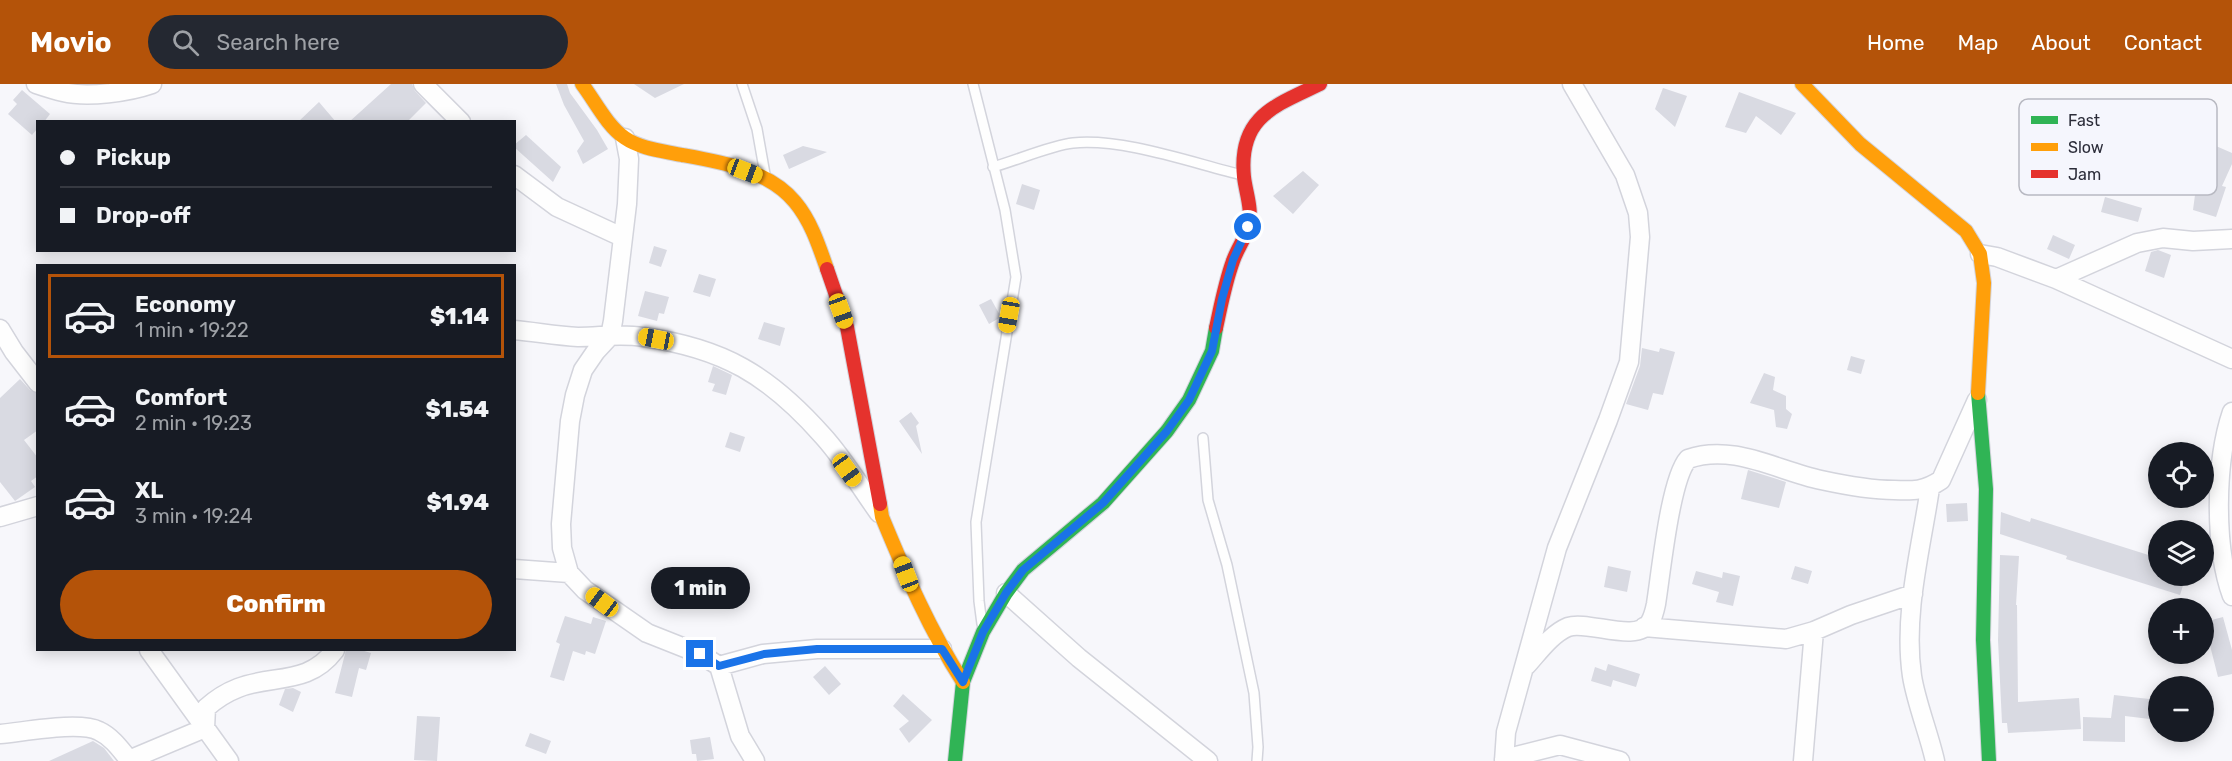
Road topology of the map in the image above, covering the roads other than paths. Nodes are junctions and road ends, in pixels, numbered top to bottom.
1 (36, 84) edge
2 (152, 84) edge
3 (423, 84) edge
4 (582, 84) edge
5 (742, 84) edge
6 (973, 84) edge
7 (1320, 84) edge
8 (1572, 84) edge
9 (1802, 84) edge
10 (459, 120) edge
11 (626, 138) junction
12 (993, 168) junction
13 (516, 176) edge
14 (1244, 176) junction
15 (765, 179) junction
16 (622, 237) junction
17 (2232, 239) edge
18 (1980, 254) junction
19 (2056, 279) junction
20 (0, 329) edge
21 (516, 330) edge
22 (610, 336) junction
23 (2232, 359) edge
24 (36, 380) edge
25 (1978, 398) junction
26 (2232, 412) edge
27 (1203, 438) dead end
28 (1930, 488) junction
29 (36, 507) edge
30 (0, 517) edge
31 (882, 517) junction
32 (516, 569) edge
33 (569, 573) junction
34 (1006, 593) junction
35 (1913, 594) junction
36 (2232, 596) edge
37 (1644, 627) junction
38 (1814, 631) junction
39 (983, 632) junction
40 (942, 649) junction
41 (150, 651) edge
42 (334, 651) edge
43 (719, 666) junction
44 (1523, 670) junction
45 (963, 682) junction
46 (205, 728) junction
47 (0, 734) edge
48 (1504, 760) edge
49 (131, 761) edge
50 (229, 761) edge
51 (755, 761) edge
52 (954, 761) edge
53 (1208, 761) edge
54 (1257, 761) edge
55 (1620, 761) edge
56 (1803, 761) edge
57 (1935, 761) edge
58 (1989, 761) edge

1 - 2 street
3 - 10 street
4 - 11 street
5 - 15 lane
6 - 12 lane
7 - 14 street
8 - 44 street
9 - 18 street
11 - 15 street
11 - 16 street
12 - 14 lane
12 - 39 lane
13 - 16 street
14 - 34 street
15 - 31 street
16 - 22 street
17 - 19 street
18 - 19 street
18 - 25 street
19 - 23 street
20 - 24 street
21 - 22 street
22 - 31 street
22 - 33 street
25 - 28 street
25 - 58 street
26 - 36 street
27 - 54 lane
28 - 35 street
28 - 37 street
29 - 30 street
31 - 40 street
32 - 33 street
33 - 43 street
34 - 39 street
34 - 53 street
35 - 38 street
35 - 57 street
37 - 38 street
37 - 44 street
38 - 56 street
39 - 45 street
40 - 43 street
40 - 45 street
41 - 46 street
42 - 46 street
43 - 51 street
44 - 48 street
45 - 52 street
46 - 49 street
46 - 50 street
47 - 49 street
48 - 55 street

